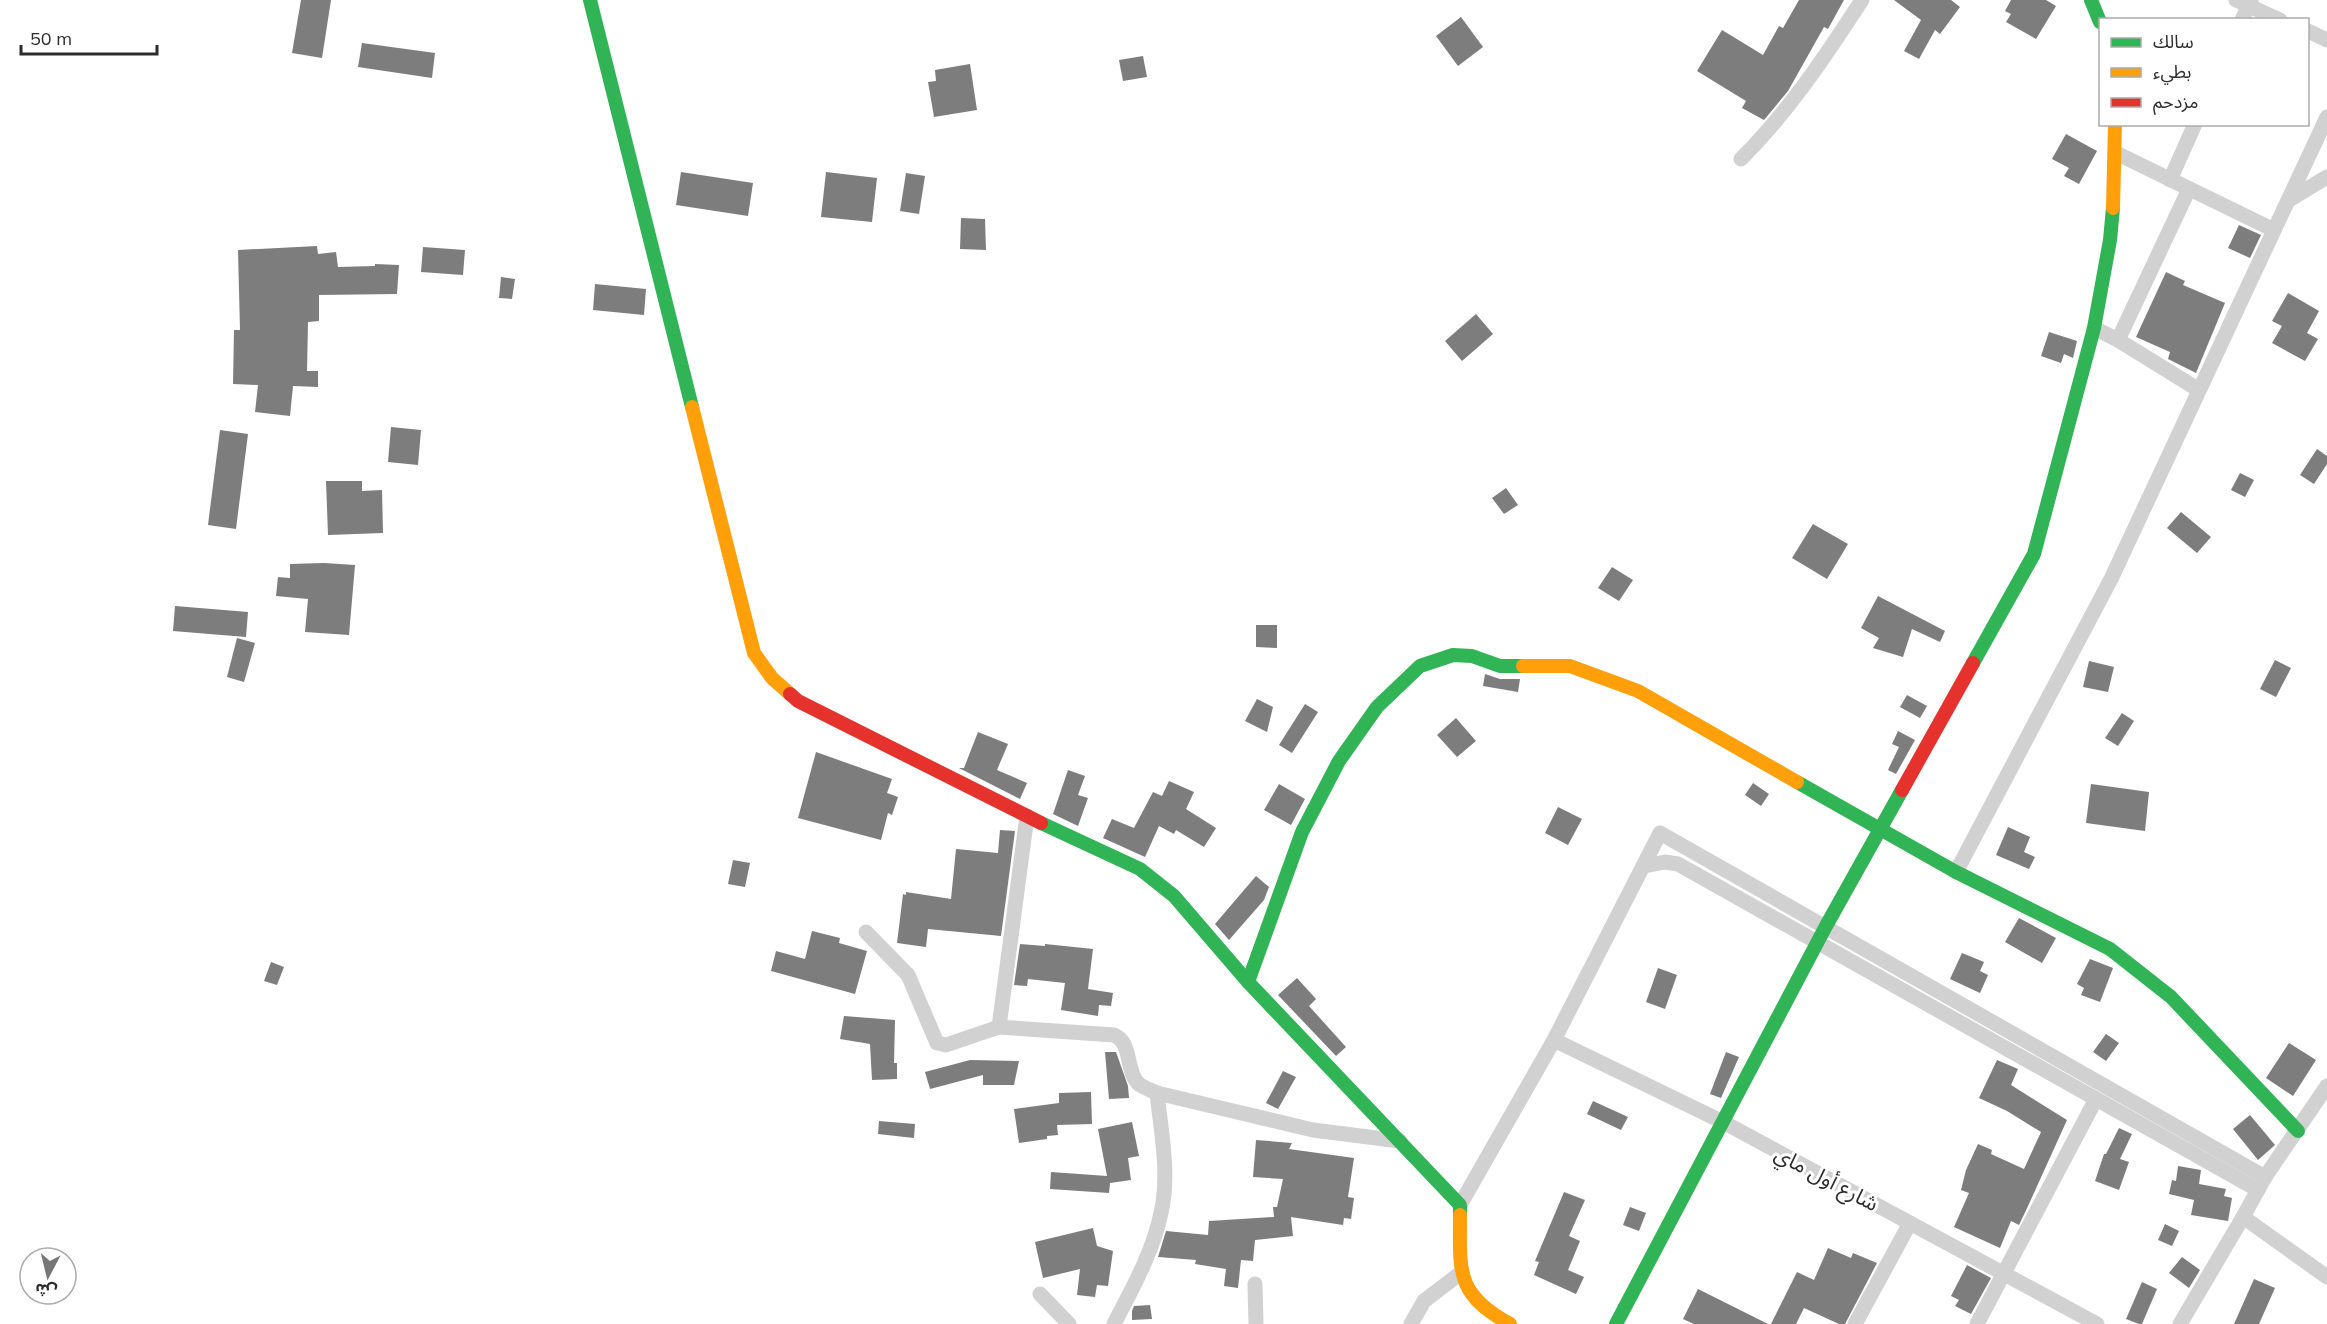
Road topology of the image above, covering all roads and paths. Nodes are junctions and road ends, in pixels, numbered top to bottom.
1 (590, 0) edge
2 (1862, 0) edge
3 (2091, 0) edge
4 (2101, 0) edge
5 (2244, 6) edge
6 (2100, 18) edge
7 (2101, 18) edge
8 (2275, 18) edge
9 (2309, 32) edge
10 (2327, 40) edge
11 (2327, 117) edge
12 (2115, 126) edge
13 (2194, 126) edge
14 (2116, 153) junction
15 (1741, 159) dead end
16 (2327, 177) edge
17 (2170, 180) junction
18 (2189, 189) junction
19 (2288, 201) junction
20 (2274, 230) junction
21 (2094, 328) junction
22 (2118, 340) junction
23 (2199, 390) junction
24 (1027, 816) junction
25 (1880, 830) junction
26 (1644, 866) junction
27 (1956, 872) junction
28 (1826, 926) junction
29 (866, 932) dead end
30 (1818, 942) junction
31 (1248, 982) junction
32 (999, 1027) junction
33 (1554, 1040) junction
34 (2327, 1086) edge
35 (1157, 1093) junction
36 (2096, 1099) junction
37 (1723, 1122) junction
38 (2298, 1131) junction
39 (1400, 1141) junction
40 (2262, 1183) junction
41 (1460, 1204) junction
42 (2243, 1217) junction
43 (1910, 1223) junction
44 (1462, 1272) junction
45 (2005, 1273) junction
46 (2327, 1277) edge
47 (1255, 1284) dead end
48 (1040, 1294) dead end
49 (1069, 1324) edge
50 (1114, 1324) edge
51 (1256, 1324) edge
52 (1411, 1324) edge
53 (1510, 1324) edge
54 (1616, 1324) edge
55 (1855, 1324) edge
56 (1977, 1324) edge
57 (2097, 1324) edge
58 (2180, 1324) edge

1 - 24 street
2 - 15 street
3 - 6 street
4 - 7 street
5 - 8 street
9 - 10 street
11 - 19 street
12 - 14 street
13 - 17 street
14 - 17 street
14 - 21 street
16 - 19 street
17 - 18 street
18 - 20 street
18 - 22 street
19 - 20 street
20 - 23 street
21 - 22 street
21 - 25 street
22 - 23 street
23 - 27 street
24 - 31 street
24 - 32 street
25 - 27 street
25 - 28 street
25 - 31 street
26 - 28 street
26 - 30 street
26 - 33 street
27 - 38 street
28 - 30 street
28 - 40 street
29 - 32 street
30 - 36 street
30 - 37 street
31 - 39 street
32 - 35 street
33 - 37 street, شارع أول ماي
33 - 41 street
34 - 38 street
35 - 39 street
35 - 50 street
36 - 40 street
36 - 45 street
37 - 43 street, شارع أول ماي
37 - 54 street
38 - 40 street
39 - 41 street
40 - 42 street
41 - 44 street
42 - 46 street
42 - 58 street
43 - 45 street, شارع أول ماي
43 - 55 street
44 - 52 street
44 - 53 street
45 - 56 street
45 - 57 street, شارع أول ماي
47 - 51 street
48 - 49 street

